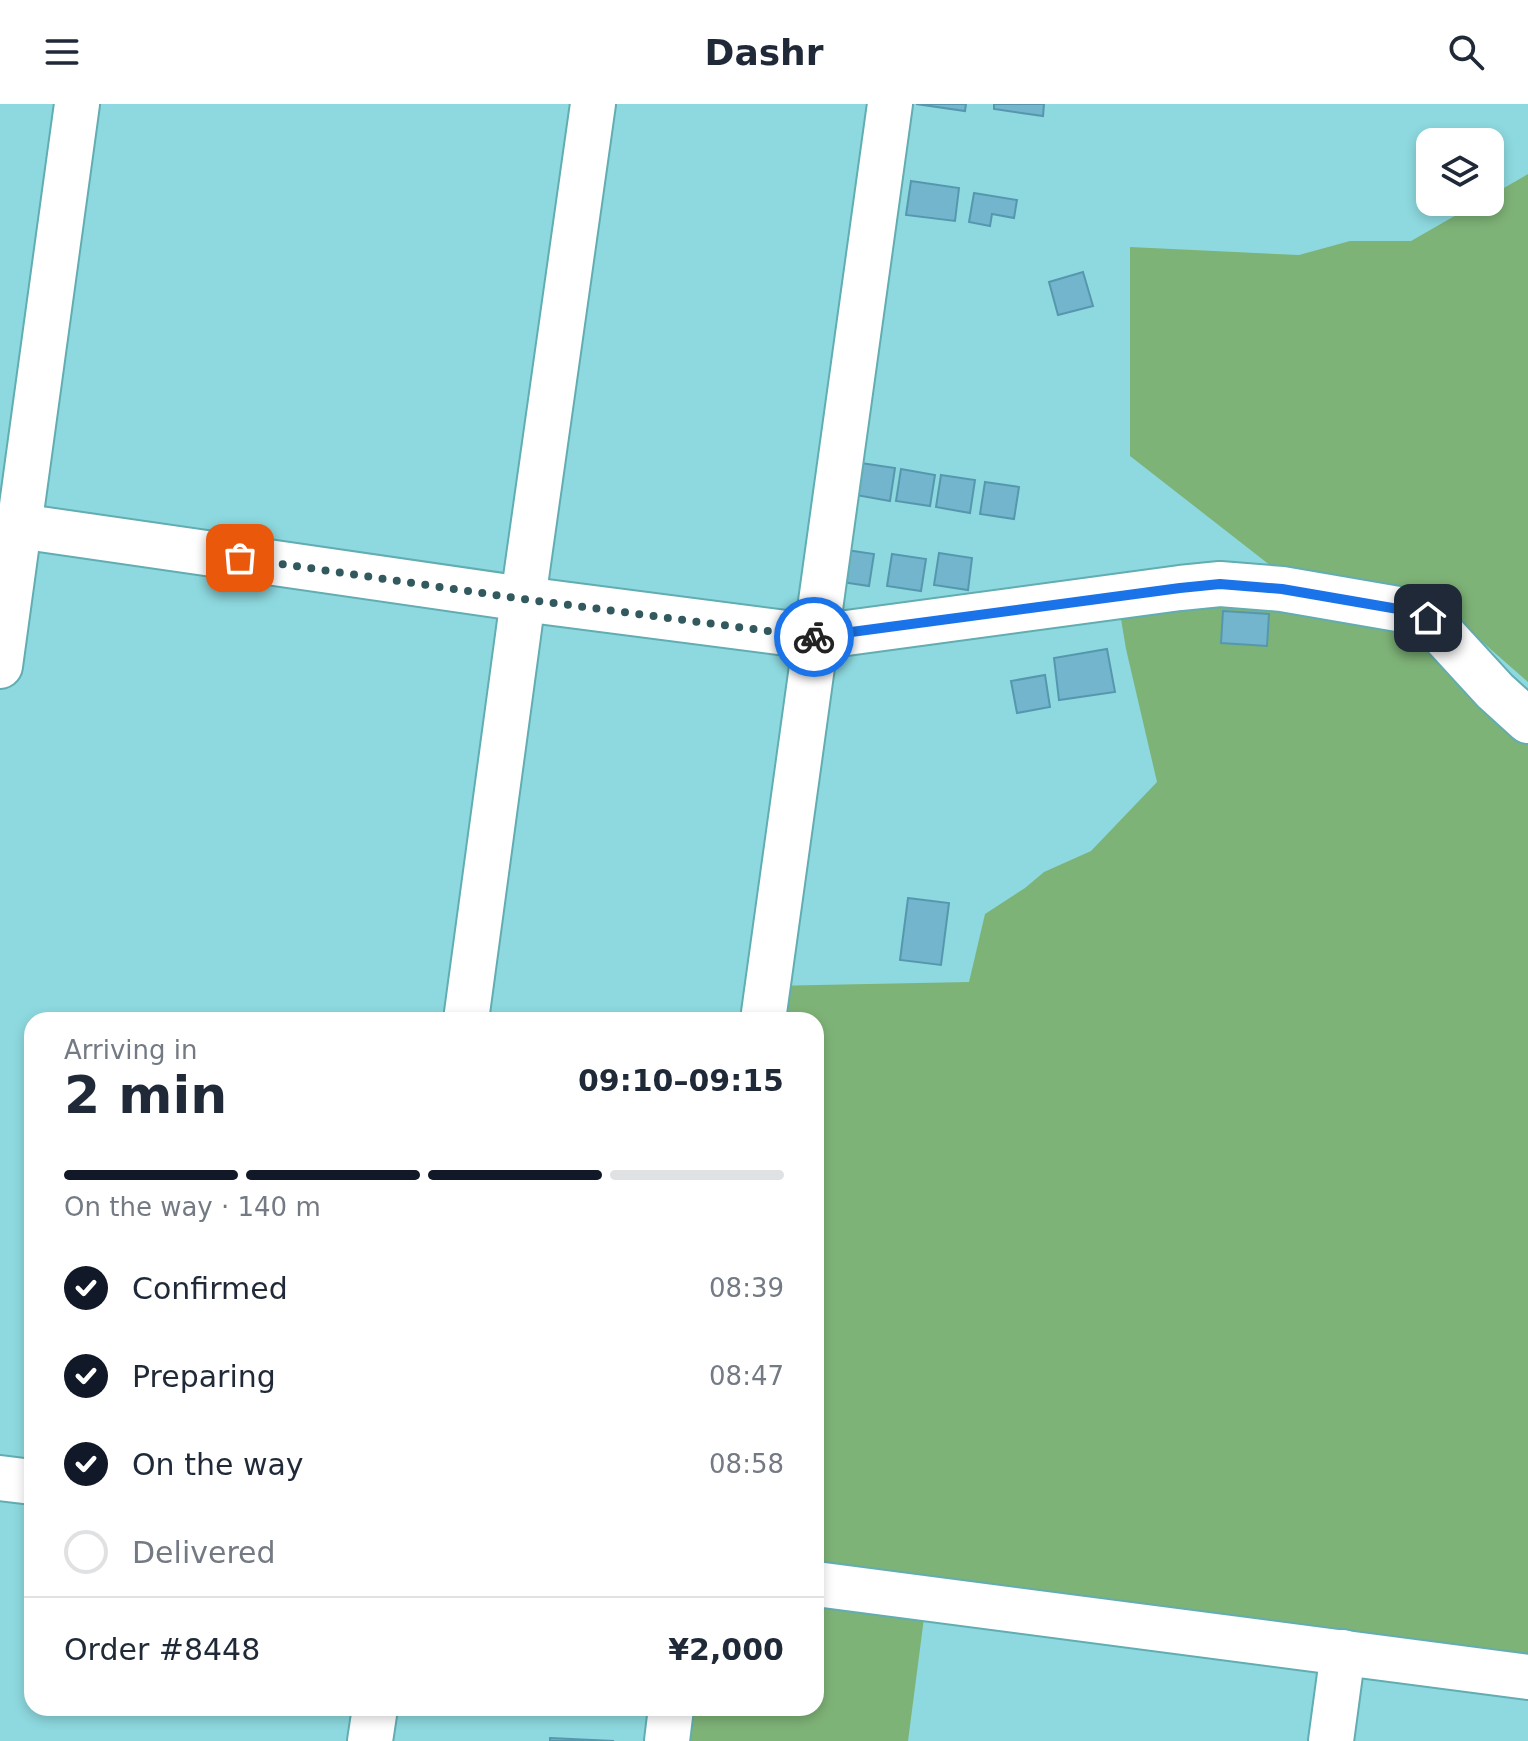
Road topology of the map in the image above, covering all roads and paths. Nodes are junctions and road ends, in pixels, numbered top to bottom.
1 (77, 104) edge
2 (593, 104) edge
3 (890, 104) edge
4 (19, 526) junction
5 (523, 599) junction
6 (817, 637) junction
7 (0, 666) edge
8 (1528, 721) edge
9 (467, 1012) edge
10 (764, 1012) edge
11 (0, 1478) edge
12 (24, 1481) edge
13 (824, 1585) edge
14 (1343, 1652) junction
15 (1528, 1677) edge
16 (374, 1716) edge
17 (670, 1716) edge
18 (370, 1741) edge
19 (667, 1741) edge
20 (1331, 1741) edge

1 - 4 street
2 - 5 street
3 - 6 street
4 - 5 street
4 - 7 street
5 - 6 street
5 - 9 street
6 - 8 street
6 - 10 street
11 - 12 street
13 - 14 street
14 - 15 street
14 - 20 street
16 - 18 street
17 - 19 street

